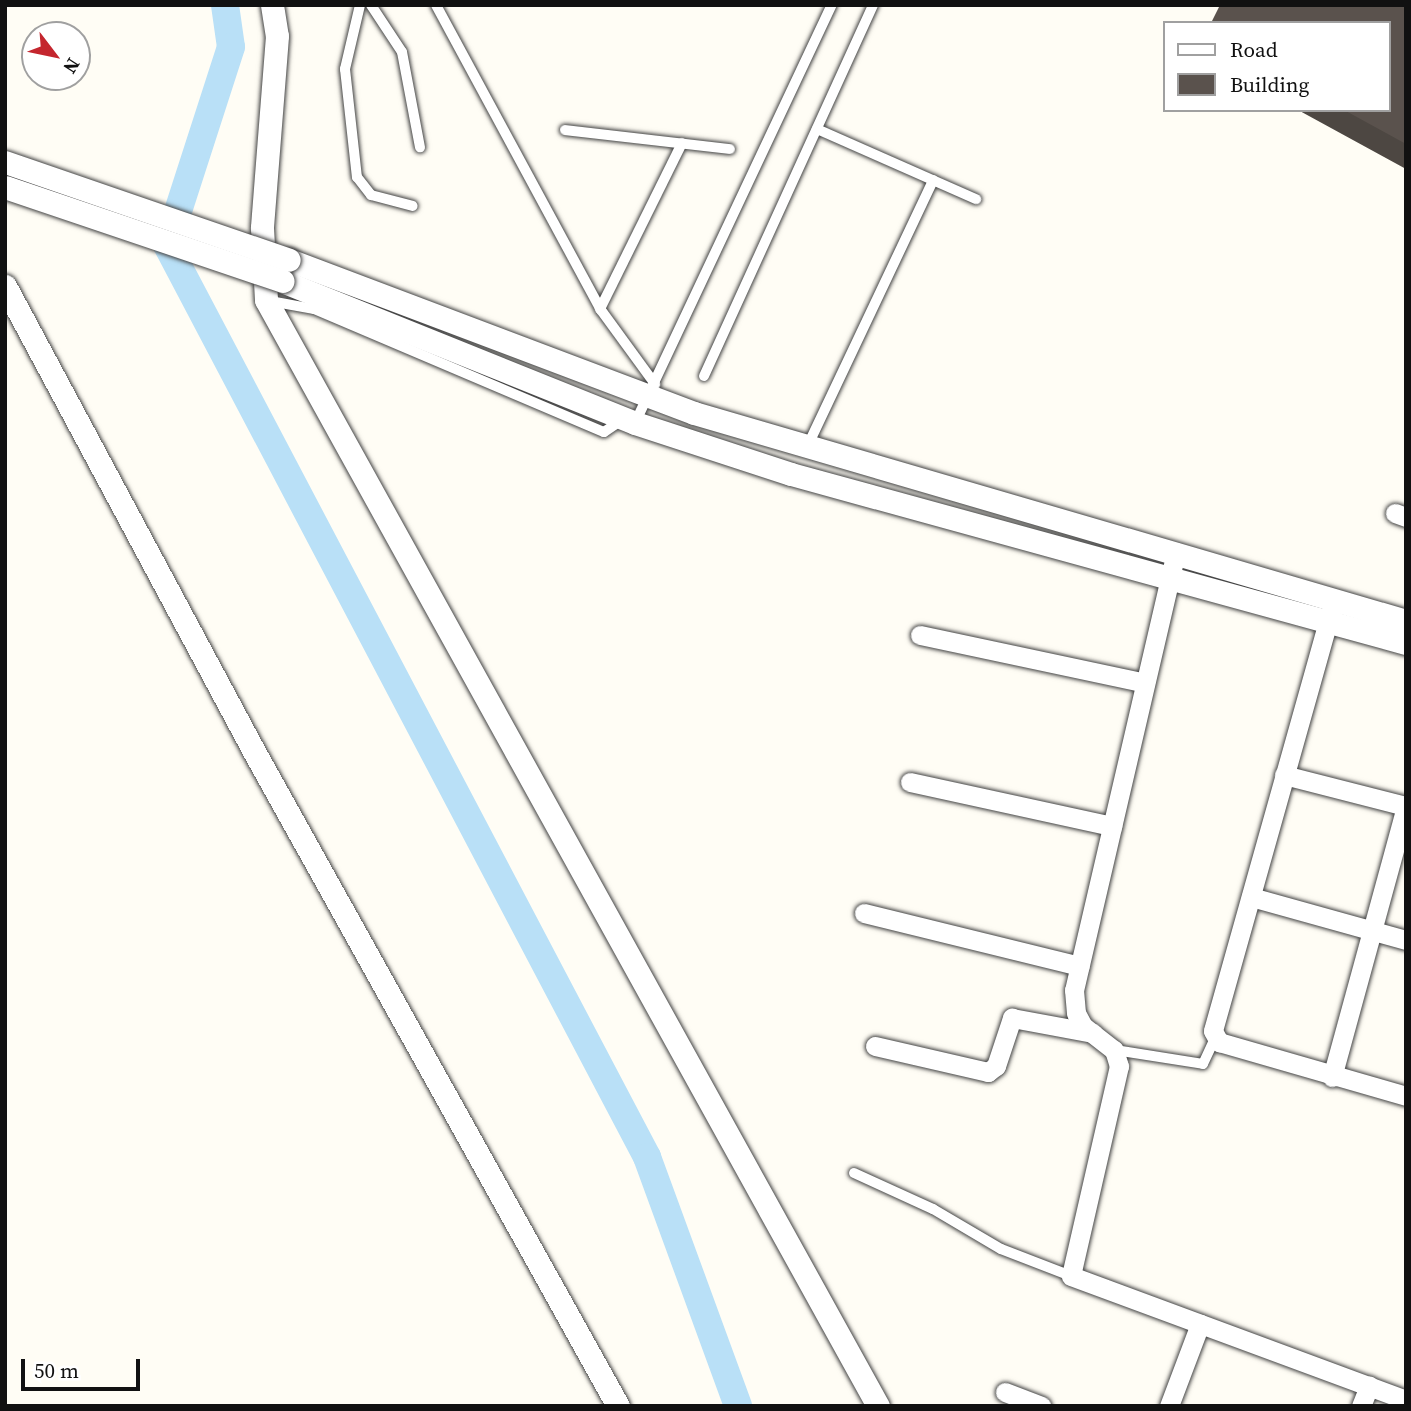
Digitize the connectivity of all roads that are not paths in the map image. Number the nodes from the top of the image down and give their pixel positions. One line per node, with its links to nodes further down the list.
1 (272, 5): 19 (street)
2 (360, 5): 16 (lane)
3 (371, 5): 10 (lane)
4 (436, 5): 20 (lane)
5 (832, 5): 22 (lane)
6 (873, 5): 7 (lane)
7 (817, 129): 13 (lane); 21 (lane)
8 (565, 130): 9 (lane)
9 (682, 143): 11 (lane); 20 (lane)
10 (419, 147)
11 (730, 149)
12 (5, 162): 17 (street, bridge)
13 (933, 180): 15 (lane); 24 (lane)
14 (5, 187): 17 (street, bridge)
15 (976, 199)
16 (413, 206)
17 (286, 270): 22 (street); 23 (street)
18 (5, 286): 53 (street)
19 (266, 300): 23 (lane); 54 (street)
20 (600, 309): 22 (lane)
21 (704, 376)
22 (652, 390): 23 (lane); 24 (street)
23 (629, 421): 26 (street)
24 (808, 445): 25 (street)
25 (1176, 552): 26 (street); 27 (street)
26 (1169, 575): 27 (street); 31 (street)
27 (1331, 610): 28 (street); 30 (street); 32 (street)
28 (1406, 621)
29 (920, 635): 31 (street)
30 (1406, 643)
31 (1144, 683): 35 (street)
32 (1284, 775): 34 (street); 36 (street)
33 (910, 782): 35 (street)
34 (1406, 806): 38 (street)
35 (1112, 826): 40 (street)
36 (1251, 897): 38 (street); 42 (street)
37 (864, 913): 40 (street)
38 (1371, 930): 39 (street); 45 (street)
39 (1406, 940)
40 (1080, 966): 41 (street)
41 (1094, 1033): 43 (street); 44 (street)
42 (1215, 1038): 44 (lane); 45 (street)
43 (875, 1046)
44 (1114, 1050): 48 (street)
45 (1332, 1077): 46 (street)
46 (1406, 1097)
47 (854, 1173): 48 (lane)
48 (1071, 1276): 49 (street)
49 (1200, 1324): 50 (street); 56 (street)
50 (1369, 1386): 52 (street); 57 (street)
51 (1005, 1392): 55 (street)
52 (1406, 1399)
53 (618, 1406)
54 (878, 1406)
55 (1041, 1406)
56 (1169, 1406)
57 (1361, 1406)

